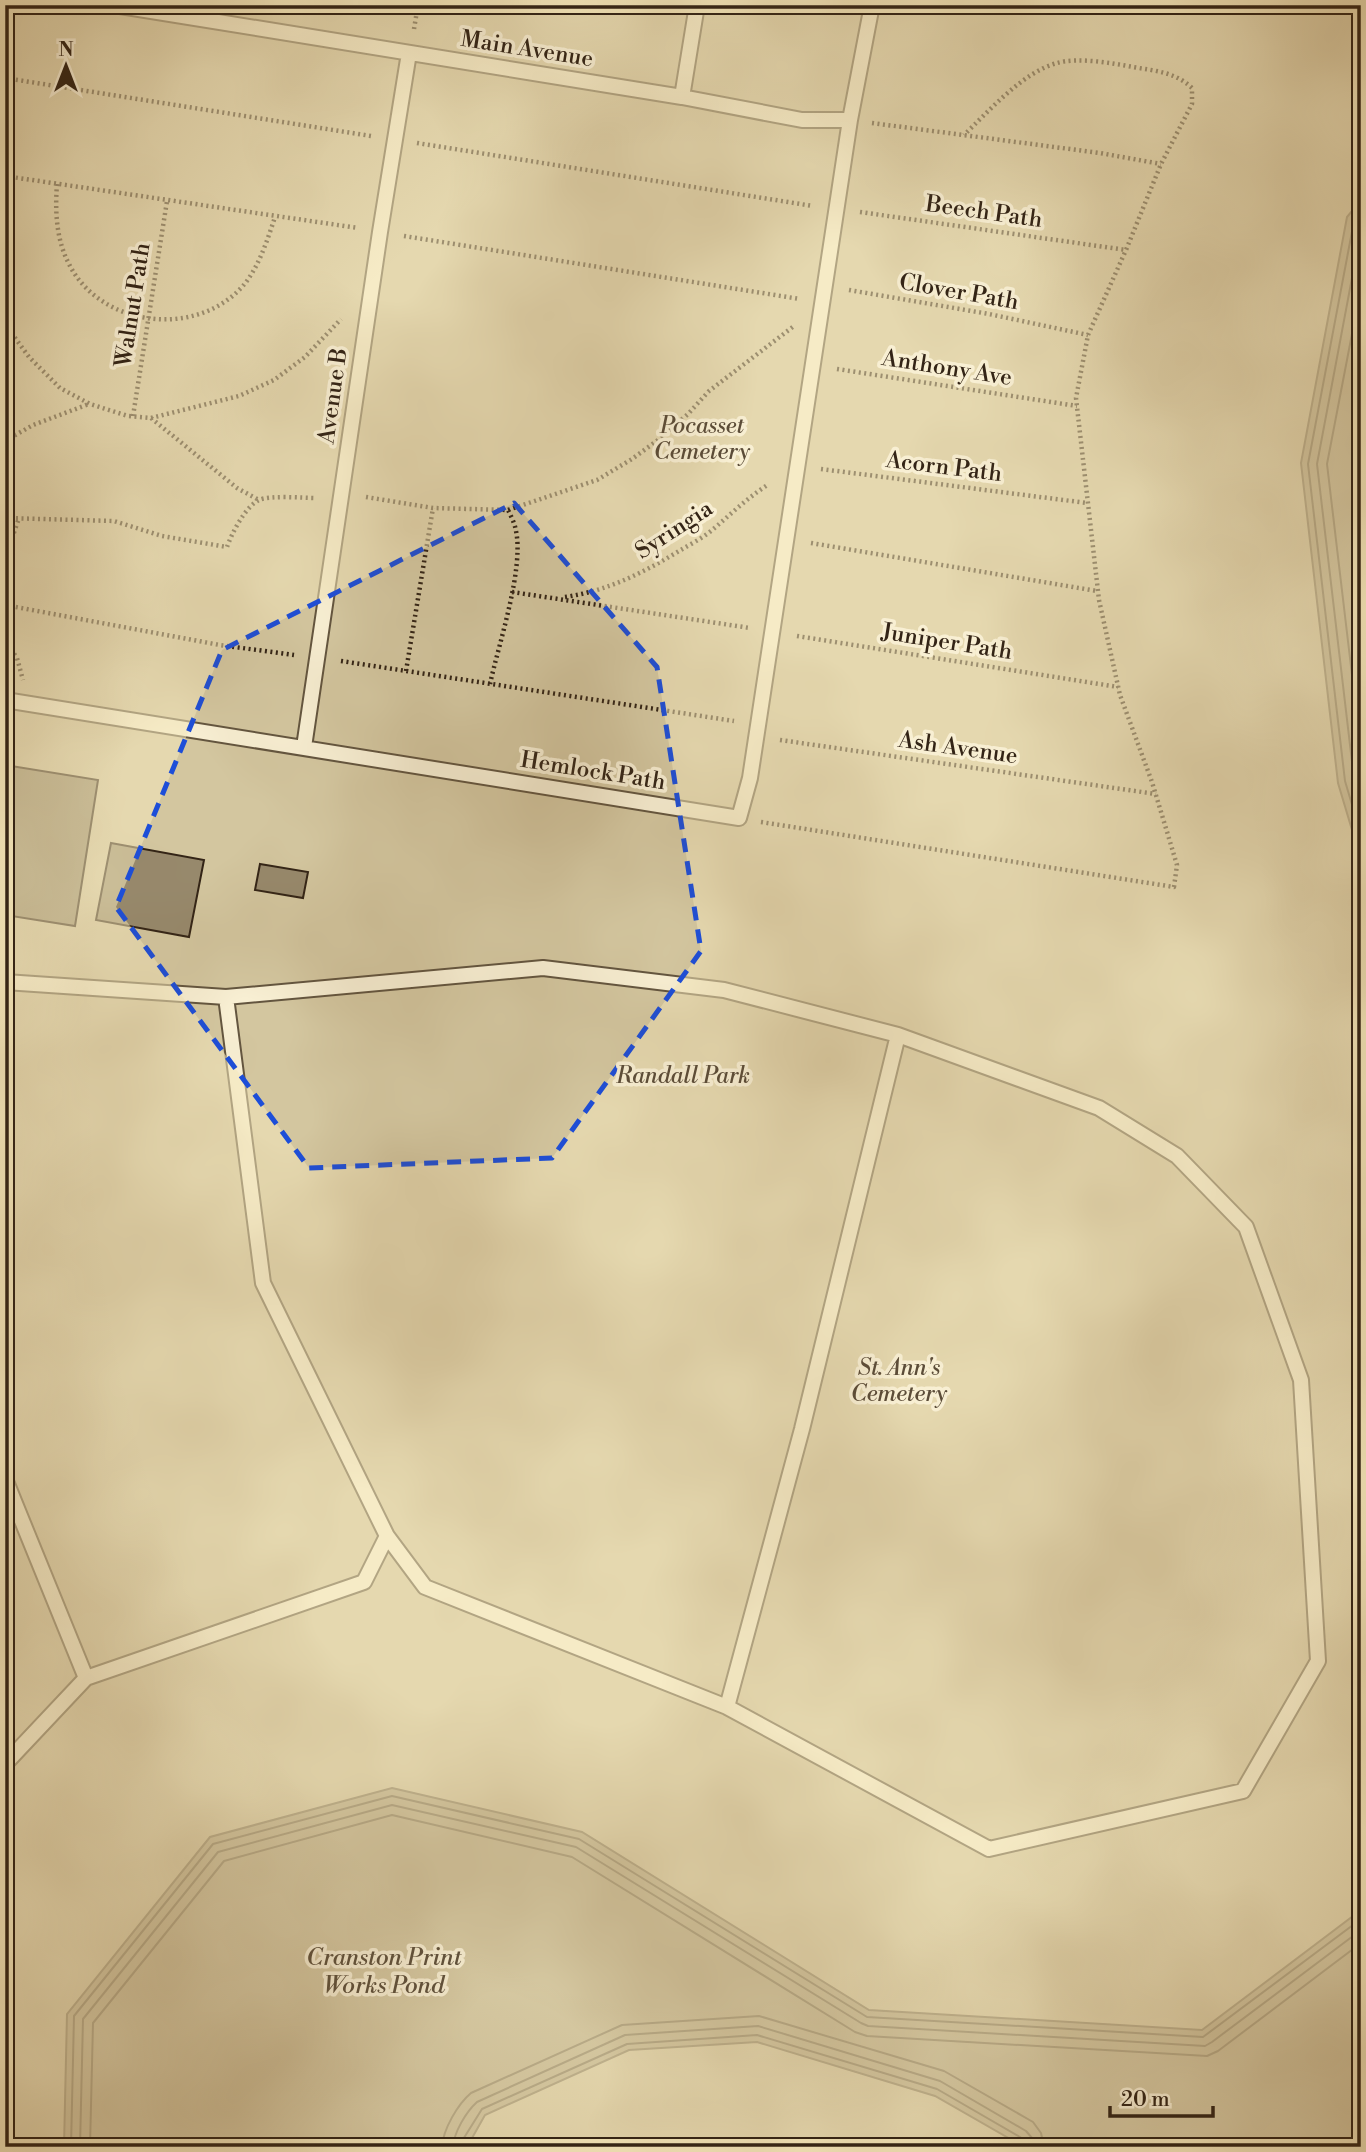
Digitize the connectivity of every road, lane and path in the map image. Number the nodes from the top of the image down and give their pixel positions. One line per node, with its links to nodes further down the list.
1 (114, 5): 4 (lane, Main Avenue)
2 (697, 5): 5 (lane)
3 (872, 5): 6 (lane)
4 (410, 53): 5 (lane, Main Avenue); 14 (lane, Avenue B)
5 (682, 97): 6 (lane, Main Avenue)
6 (850, 120): 7 (path); 12 (lane)
7 (964, 135): 8 (path); 8 (path)
8 (1161, 164): 15 (path)
9 (5, 176): 10 (path)
10 (57, 184): 11 (path); 19 (path)
11 (167, 201): 13 (path); 19 (path, Walnut Path)
12 (836, 209): 15 (path, Beech Path); 16 (lane)
13 (275, 217): 14 (path); 19 (path)
14 (380, 232): 17 (path); 29 (lane, Avenue B)
15 (1126, 250): 21 (path)
16 (824, 285): 17 (lane); 21 (path, Clover Path)
17 (822, 303): 22 (lane); 33 (path)
18 (344, 317): 26 (path)
19 (147, 320): 25 (path, Walnut Path)
20 (5, 324): 23 (path)
21 (1088, 335): 24 (path)
22 (812, 365): 24 (path, Anthony Ave); 28 (lane)
23 (90, 404): 25 (path); 27 (path)
24 (1077, 406): 31 (path)
25 (133, 416): 26 (path)
26 (151, 418): 30 (path)
27 (5, 441)
28 (797, 466): 31 (path, Acorn Path); 36 (lane); 40 (path, Syringia)
29 (342, 494): 30 (path); 32 (path); 44 (lane, Avenue B)
30 (259, 500): 35 (path)
31 (1087, 503): 38 (path)
32 (433, 509): 33 (path); 45 (path)
33 (508, 510): 39 (path)
34 (5, 518): 35 (path)
35 (19, 518): 37 (path)
36 (786, 538): 38 (path); 42 (lane)
37 (5, 559)
38 (1097, 591): 47 (path)
39 (512, 592): 40 (path, Juniper Path); 46 (path)
40 (557, 598): 42 (path, Juniper Path)
41 (5, 606): 44 (path, Ash Avenue)
42 (771, 632): 47 (path, Juniper Path); 49 (lane)
43 (5, 640): 48 (path)
44 (317, 657): 45 (path, Ash Avenue); 50 (lane, Avenue B)
45 (406, 671): 46 (path, Ash Avenue)
46 (490, 684): 49 (path, Ash Avenue)
47 (1118, 687): 51 (path)
48 (12, 702): 50 (lane, Hemlock Path)
49 (756, 730): 51 (path, Ash Avenue); 52 (lane)
50 (304, 747): 52 (lane, Hemlock Path)
51 (1156, 794): 52 (path)
52 (739, 818)
53 (5, 982): 54 (lane)
54 (226, 997): 55 (lane); 57 (lane)
55 (898, 1035): 59 (lane); 59 (lane)
56 (5, 1479): 58 (lane)
57 (387, 1536): 58 (lane); 59 (lane)
58 (86, 1678): 60 (lane)
59 (727, 1707)
60 (5, 1763)

